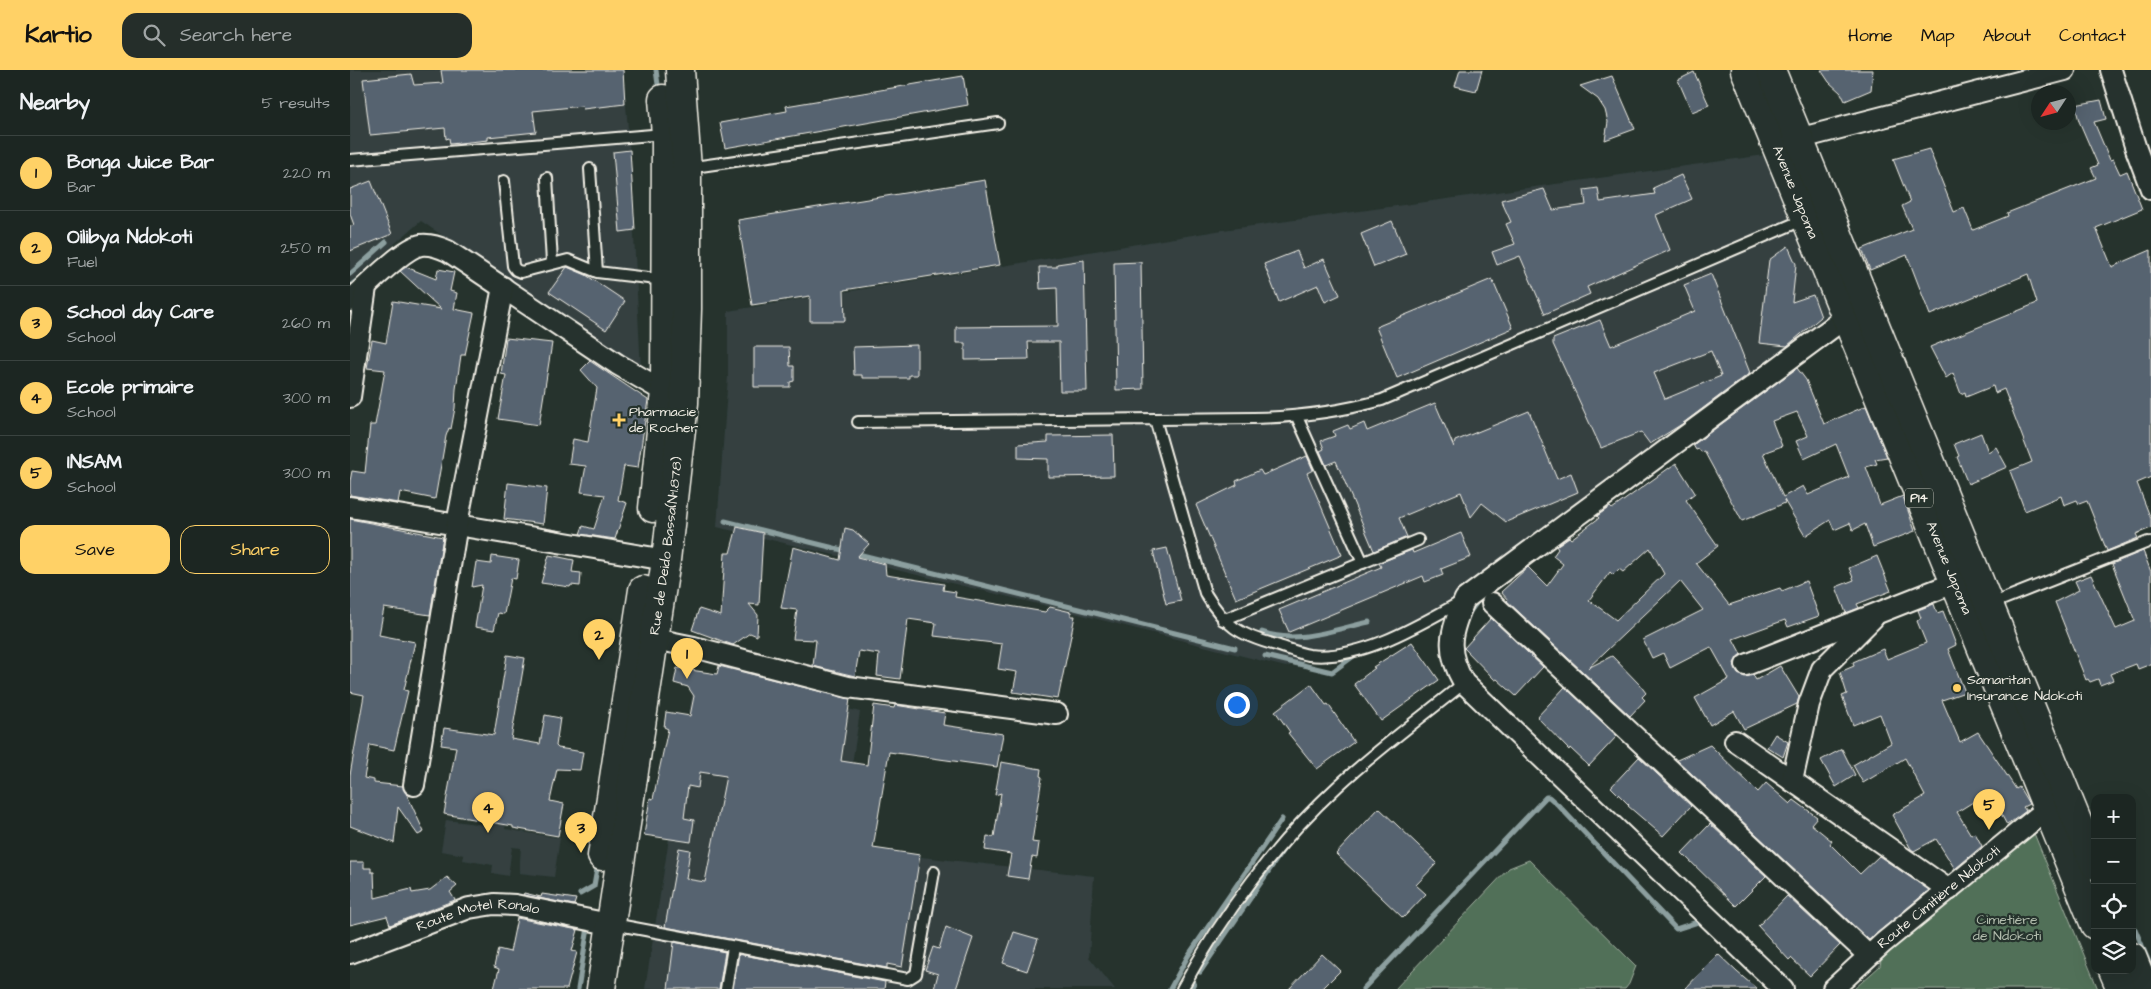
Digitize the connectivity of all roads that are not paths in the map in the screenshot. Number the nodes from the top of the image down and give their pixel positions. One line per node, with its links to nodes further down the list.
1 (661, 70): 8 (main road)
2 (680, 70): 8 (main road, Rue de Deido Bassa(N°1.878))
3 (1745, 70): 9 (main road, Avenue Japoma / P14)
4 (1771, 70): 9 (main road, Avenue Japoma / P14)
5 (2065, 70): 9 (street)
6 (2111, 70): 15 (street)
7 (998, 123): 11 (lane)
8 (676, 133): 10 (lane); 11 (main road, Rue de Deido Bassa(N°1.878)); 19 (main road)
9 (1788, 141): 16 (main road, Avenue Japoma / P14)
10 (350, 160)
11 (687, 168): 33 (main road, Rue de Deido Bassa(N°1.878))
12 (590, 170): 18 (lane)
13 (547, 178): 17 (lane)
14 (504, 181): 17 (lane)
15 (2151, 189)
16 (1817, 214): 23 (main road, Avenue Japoma / P14); 26 (lane)
17 (552, 262): 18 (lane)
18 (597, 272): 19 (lane)
19 (666, 280): 24 (main road)
20 (366, 287): 21 (street); 22 (street); 25 (street)
21 (503, 287): 24 (street); 30 (street)
22 (350, 300)
23 (1857, 313): 35 (main road, Avenue Japoma / P14); 36 (street); 38 (main road, Avenue Japoma / P14)
24 (665, 392): 33 (main road)
25 (350, 397)
26 (1297, 417): 27 (lane); 34 (lane)
27 (1155, 419): 28 (lane); 40 (lane)
28 (858, 422)
29 (350, 507): 30 (street)
30 (457, 524): 33 (street); 47 (street)
31 (1418, 540): 34 (lane)
32 (2148, 542): 38 (lane)
33 (657, 559): 41 (main road, Rue de Deido Bassa(N°1.878)); 53 (main road)
34 (1363, 563): 40 (lane)
35 (1954, 583): 39 (street); 48 (main road, Avenue Japoma / P14)
36 (1465, 599): 40 (lane); 43 (street)
37 (1492, 603): 55 (street)
38 (1989, 604): 49 (main road, Avenue Japoma / P14)
39 (1879, 613): 42 (street); 46 (street)
40 (1223, 620)
41 (654, 639): 44 (street); 53 (main road, Rue de Deido Bassa(N°1.878))
42 (1746, 664)
43 (1464, 683): 63 (lane); 64 (street)
44 (1057, 714)
45 (1735, 741): 46 (street)
46 (1792, 781): 51 (street)
47 (414, 785)
48 (2047, 809): 51 (street, Route Cimitière Ndokoti); 52 (main road, Avenue Japoma / P14)
49 (2091, 855)
50 (934, 872): 58 (lane)
51 (1948, 890): 55 (street, Route Cimitière Ndokoti)
52 (2091, 915)
53 (600, 922): 54 (lane); 56 (street, Route Motel Ronalo); 59 (main road); 60 (main road, Rue de Deido Bassa(N°1.878))
54 (733, 947): 58 (lane); 61 (lane)
55 (1876, 949): 65 (street, Route Cimitière Ndokoti); 66 (street)
56 (350, 953)
57 (2131, 974): 67 (main road)
58 (895, 978): 62 (lane)
59 (582, 989)
60 (601, 989)
61 (726, 989)
62 (894, 989)
63 (1182, 989)
64 (1783, 989)
65 (1833, 989)
66 (1852, 989)
67 (2121, 989)

